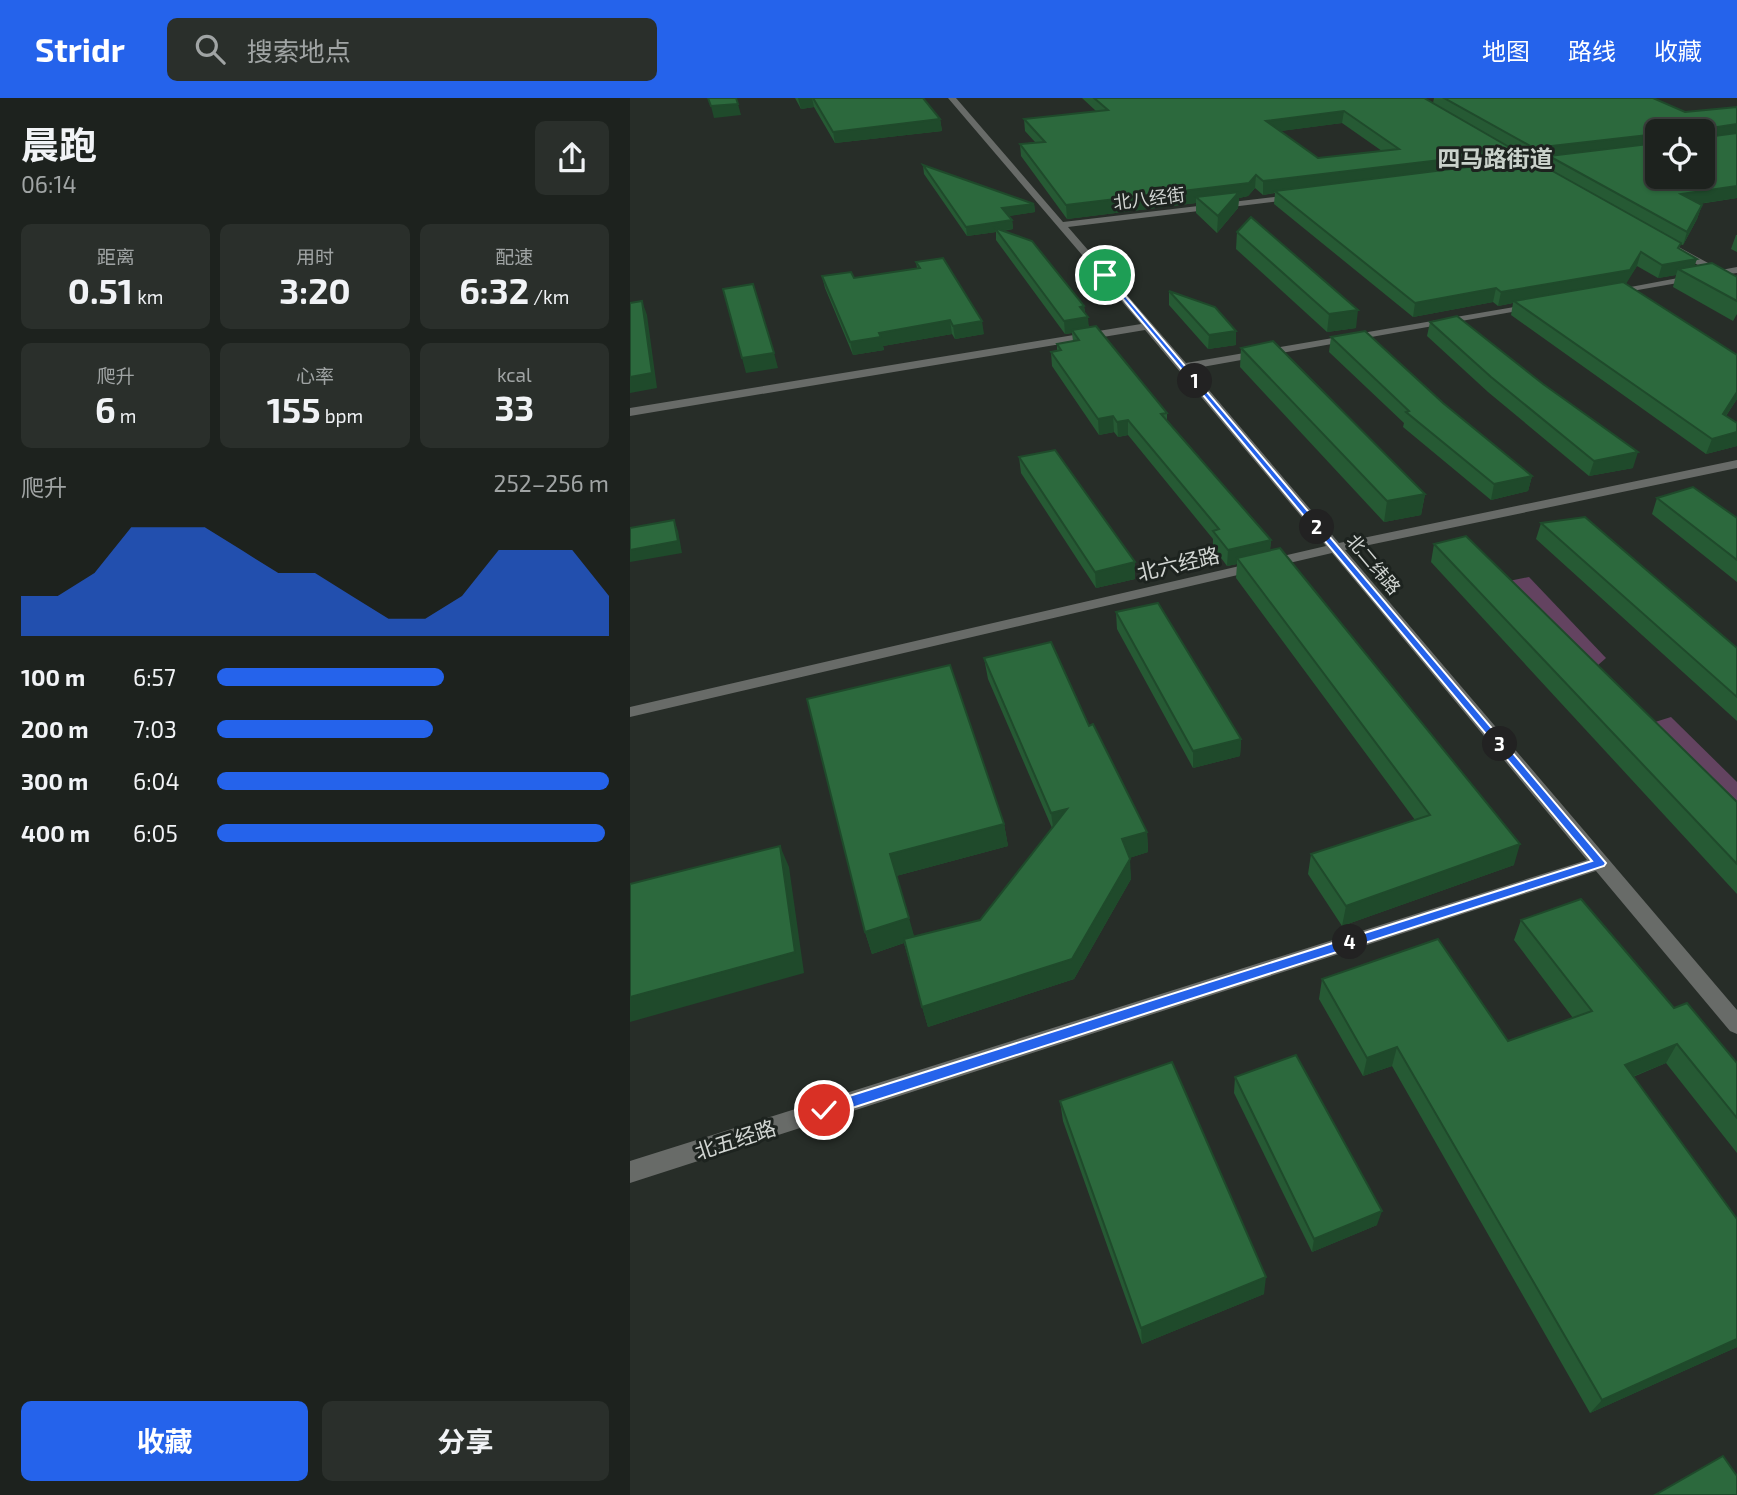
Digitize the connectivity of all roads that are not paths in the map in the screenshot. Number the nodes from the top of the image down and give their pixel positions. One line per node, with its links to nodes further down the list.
1 (952, 98): 3 (street, 北二纬路)
2 (1309, 194): 3 (street, 北八经街)
3 (1061, 225): 10 (street, 北二纬路)
4 (1660, 240): 6 (street)
5 (1737, 270): 6 (street)
6 (1719, 273): 7 (street); 8 (street)
7 (1737, 283)
8 (1595, 295)
9 (1541, 304): 11 (street)
10 (1148, 326): 11 (street, 北二纬路); 12 (street)
11 (1183, 367): 14 (street, 北二纬路)
12 (630, 412)
13 (1737, 464): 14 (street, 北六经路)
14 (1335, 548): 15 (street, 北六经路); 16 (street, 北二纬路)
15 (630, 712)
16 (1600, 863): 17 (street, 北二纬路); 18 (street, 北五经路)
17 (1737, 1025)
18 (630, 1172)

